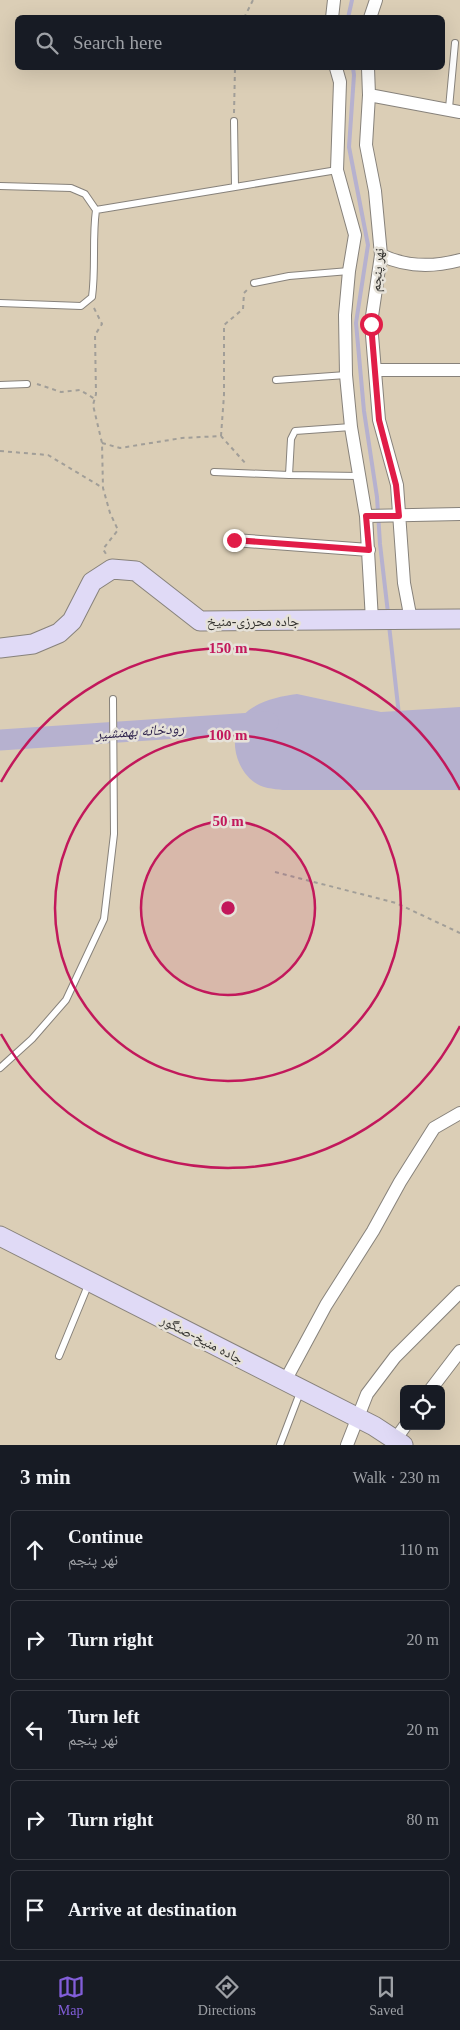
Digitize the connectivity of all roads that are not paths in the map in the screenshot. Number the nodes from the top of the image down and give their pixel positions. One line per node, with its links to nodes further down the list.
1 (334, 0): 3 (street)
2 (376, 0): 4 (street)
3 (332, 15)
4 (371, 15)
5 (455, 43): 9 (lane)
6 (337, 70): 11 (street, نهر پنجم)
7 (368, 70): 8 (street, نهر پنجم)
8 (369, 95): 9 (street); 15 (street, نهر پنجم)
9 (455, 110)
10 (234, 121): 13 (lane)
11 (337, 170): 13 (lane); 17 (street, نهر پنجم)
12 (0, 186): 14 (lane)
13 (235, 187): 14 (lane)
14 (96, 210): 19 (lane)
15 (381, 255): 16 (street); 20 (street, نهر پنجم)
16 (460, 260)
17 (349, 271): 18 (lane); 22 (street, نهر پنجم)
18 (254, 283)
19 (0, 302)
20 (375, 370): 21 (street); 32 (street, نهر پنجم)
21 (460, 370)
22 (346, 375): 23 (lane); 26 (street, نهر پنجم)
23 (276, 380)
24 (27, 384): 25 (lane)
25 (0, 385)
26 (351, 427): 28 (lane); 29 (street, نهر پنجم)
27 (214, 472): 28 (lane)
28 (289, 475): 29 (lane)
29 (359, 476): 31 (street, نهر پنجم)
30 (460, 514): 32 (street)
31 (369, 516): 32 (street); 34 (street, نهر پنجم)
32 (399, 516): 36 (street, نهر پنجم)
33 (234, 540): 34 (street)
34 (369, 550): 36 (street, نهر پنجم)
35 (460, 619): 36 (main road, جاده محرزی-منیخ)
36 (390, 620): 37 (main road, جاده محرزی-منیخ)
37 (0, 648)
38 (113, 699): 39 (lane)
39 (0, 1068)
40 (460, 1112): 46 (street)
41 (0, 1236): 42 (main road, جاده منیخ-صنگور)
42 (89, 1282): 45 (lane); 46 (main road, جاده منیخ-صنگور)
43 (460, 1292): 48 (street)
44 (460, 1351): 47 (street)
45 (60, 1356)
46 (293, 1385): 48 (main road, جاده منیخ-صنگور); 50 (lane)
47 (434, 1385)
48 (359, 1418): 49 (main road, جاده منیخ-صنگور); 51 (street)
49 (401, 1437)
50 (280, 1445)
51 (347, 1445)

